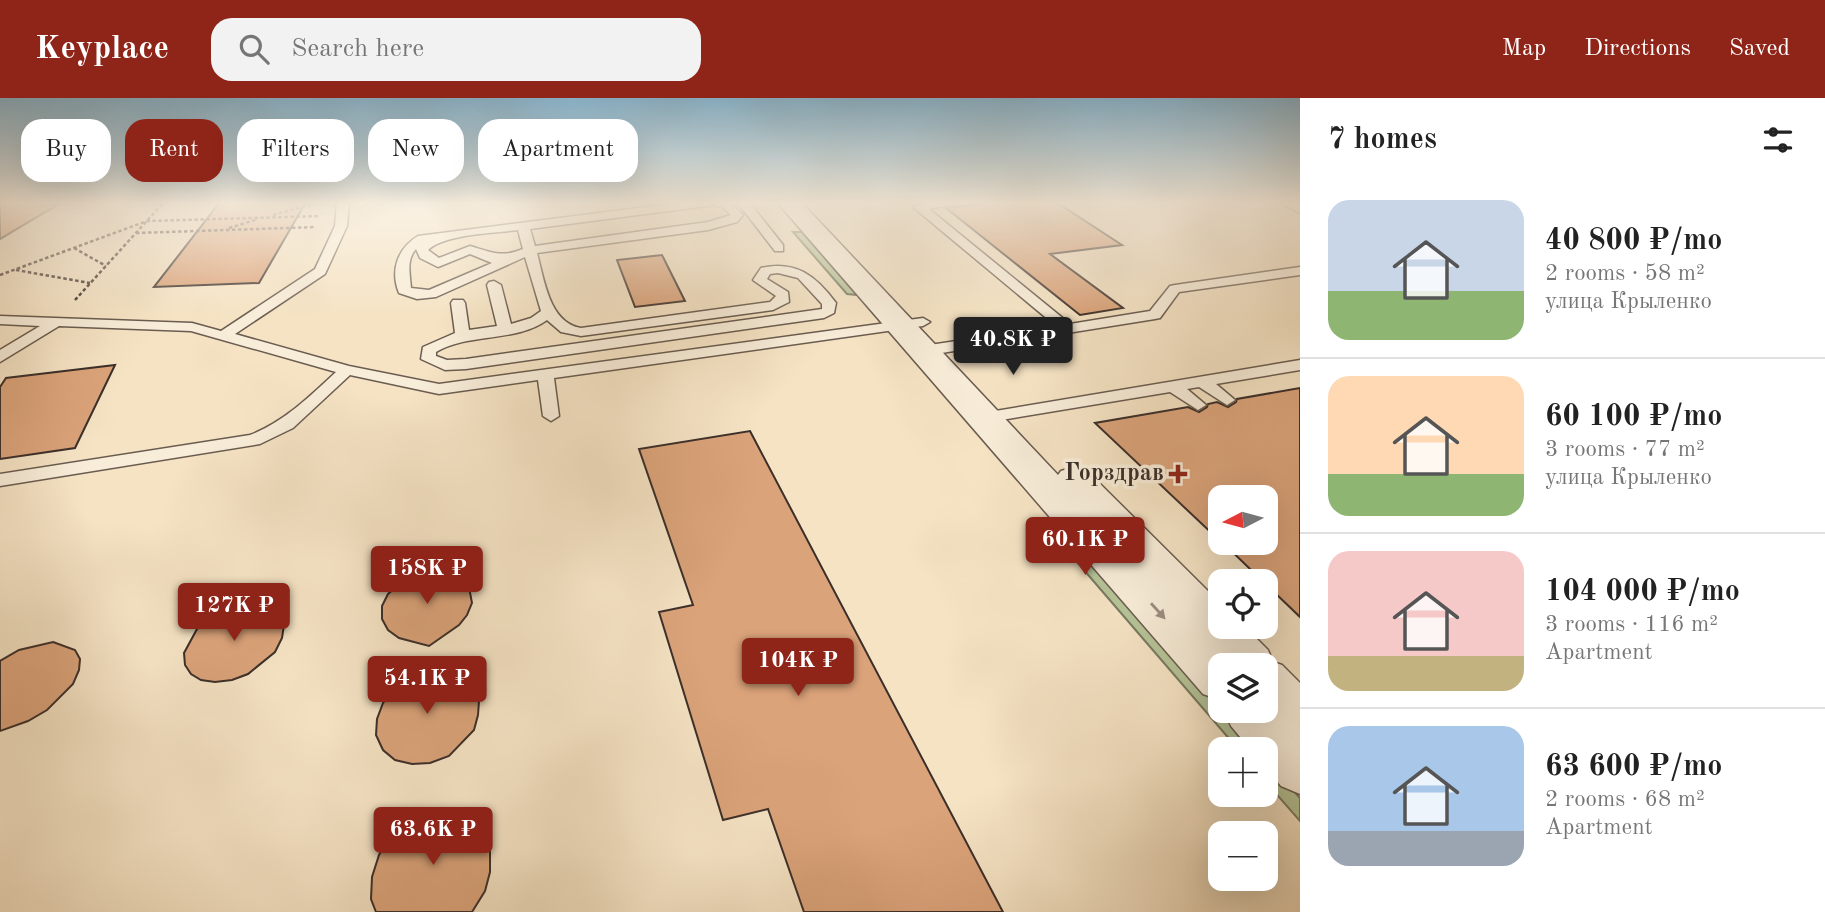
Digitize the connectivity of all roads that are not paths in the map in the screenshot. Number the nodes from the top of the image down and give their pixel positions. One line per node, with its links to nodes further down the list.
1 (332, 240): 22 (lane)
2 (420, 240): 12 (lane)
3 (437, 240): 12 (lane)
4 (528, 240): 11 (lane)
5 (605, 240): 11 (lane)
6 (773, 240): 10 (lane)
7 (826, 240): 23 (street)
8 (842, 240): 23 (street)
9 (960, 240): 19 (lane)
10 (779, 248)
11 (531, 250): 12 (lane); 16 (lane)
12 (509, 259)
13 (1300, 271): 19 (lane)
14 (494, 285): 20 (lane)
15 (458, 303): 21 (lane)
16 (548, 312): 20 (lane); 21 (lane)
17 (0, 320): 18 (lane)
18 (56, 322): 22 (lane); 24 (lane)
19 (1068, 328): 23 (lane)
20 (505, 329): 21 (lane)
21 (462, 333)
22 (223, 336): 26 (lane)
23 (923, 336): 27 (lane); 33 (street)
24 (0, 357)
25 (1298, 366): 28 (lane)
26 (347, 370): 27 (lane); 34 (lane)
27 (545, 374): 32 (lane)
28 (1202, 381): 29 (lane); 30 (lane)
29 (1173, 386): 31 (lane); 33 (lane)
30 (1227, 400)
31 (1198, 405)
32 (551, 415)
33 (997, 415): 35 (street); 36 (street, one-way to 36)
34 (0, 480)
35 (1239, 653)
36 (1208, 665)
37 (1278, 693): 38 (street)
38 (1300, 716)
39 (1260, 723): 40 (street)
40 (1300, 768)

